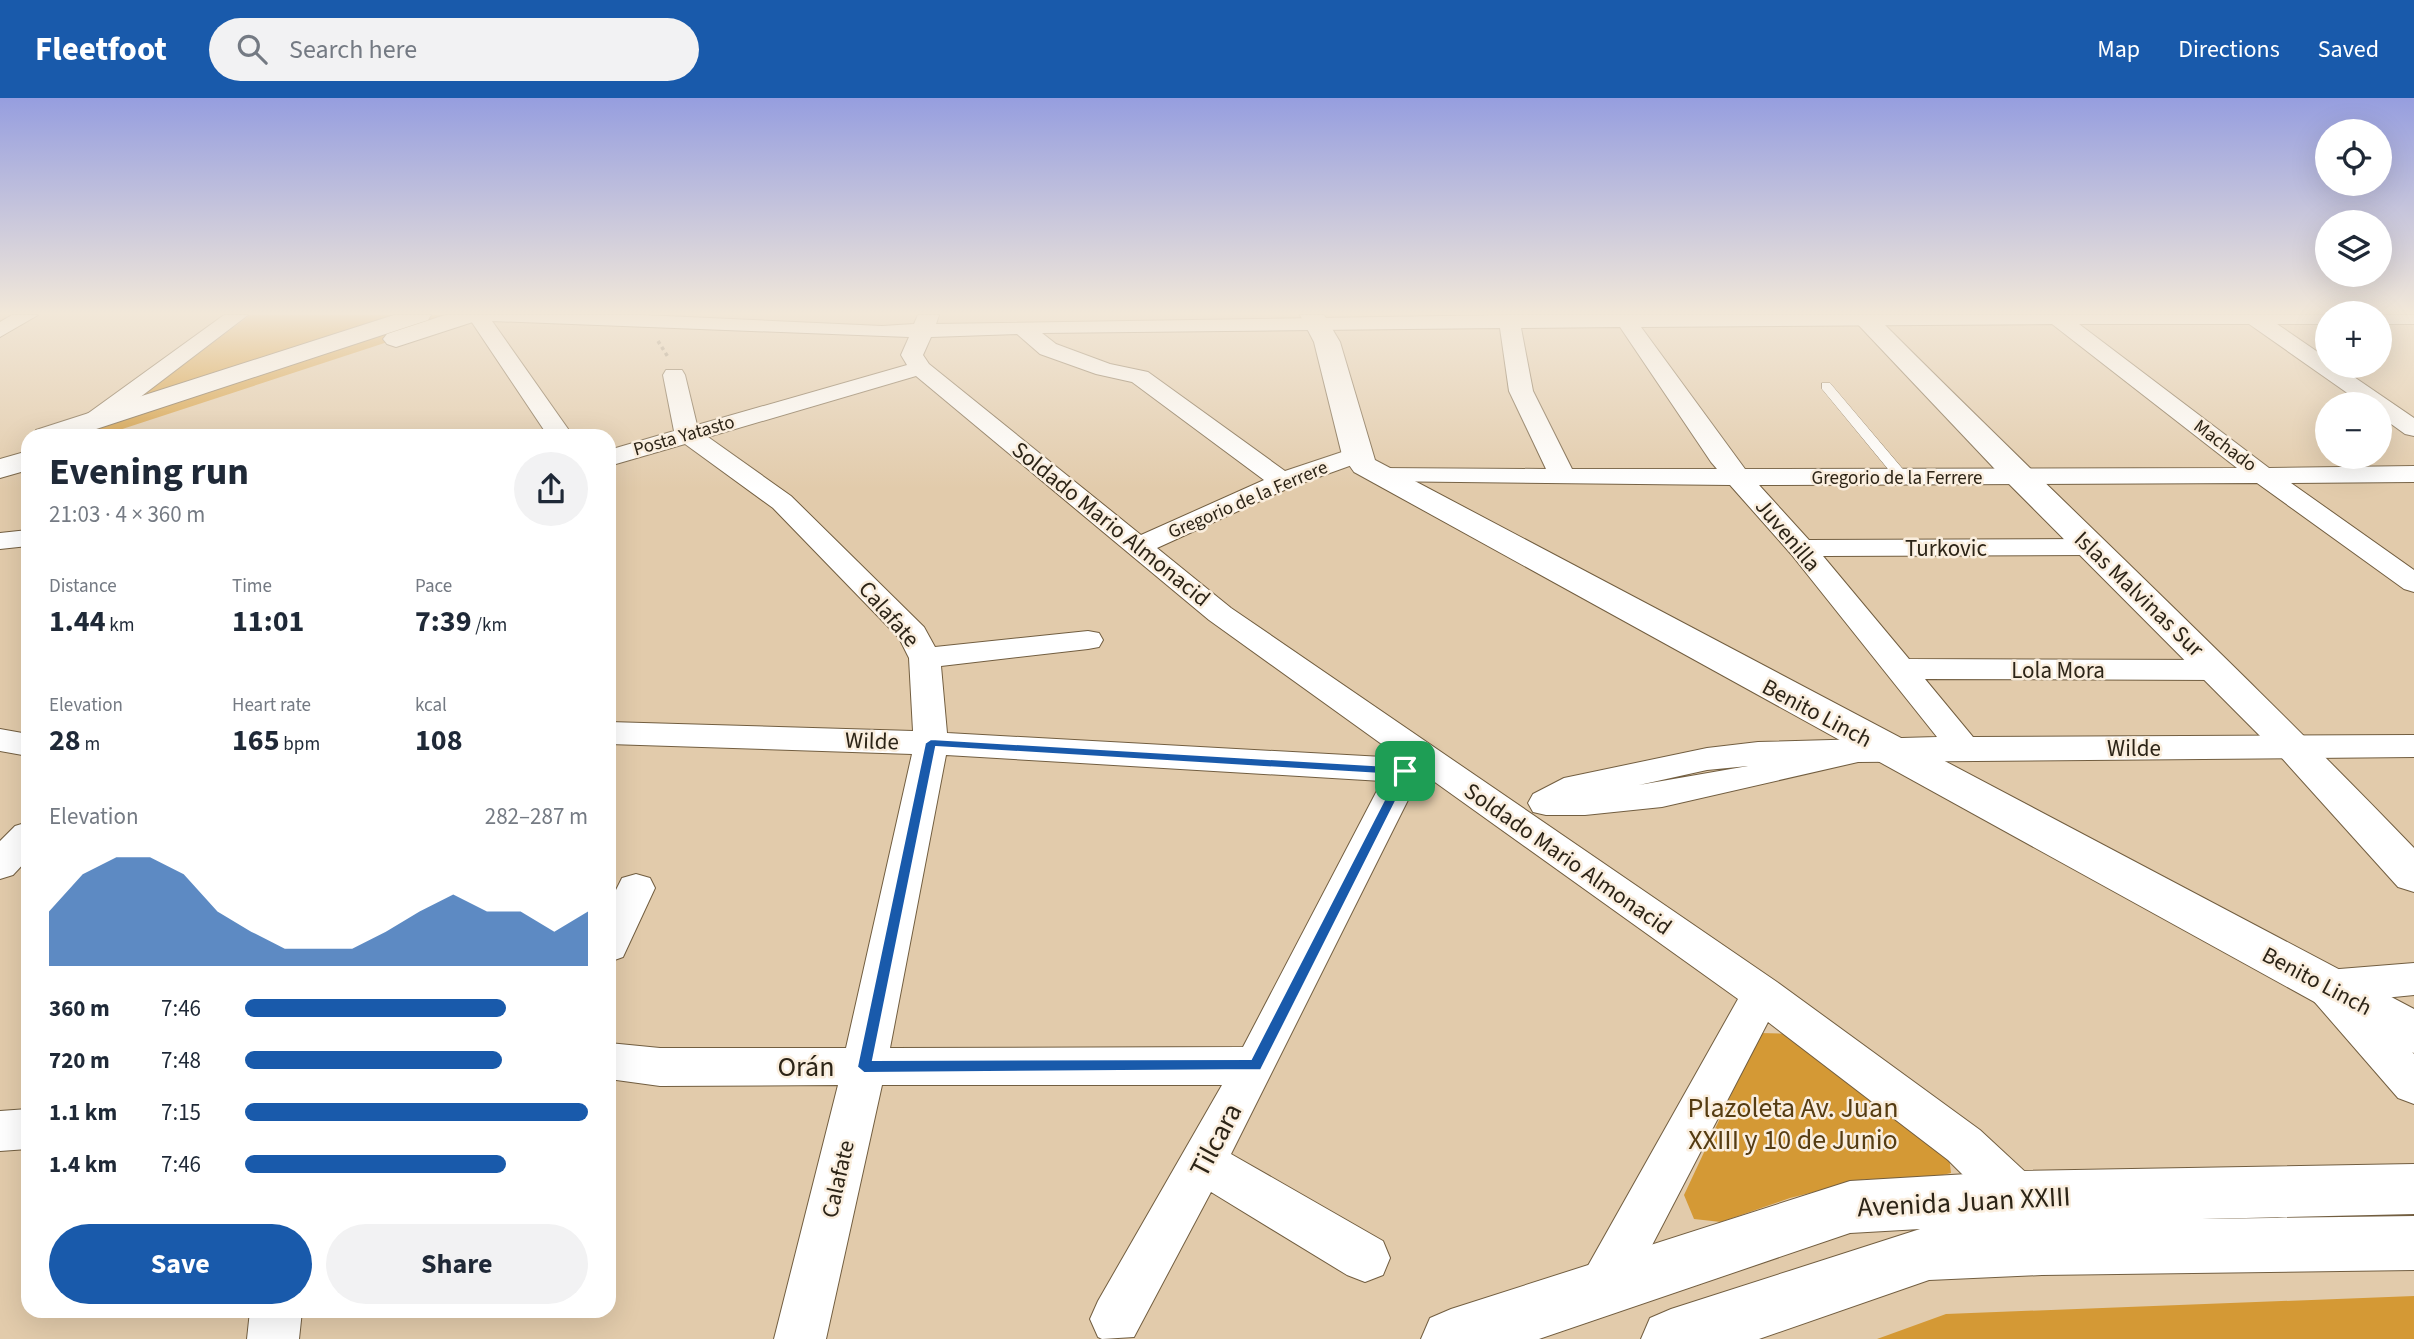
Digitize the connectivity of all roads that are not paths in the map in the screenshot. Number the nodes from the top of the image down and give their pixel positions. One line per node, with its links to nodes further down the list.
1 (166, 373): 18 (street)
2 (255, 373): 18 (street)
3 (281, 373): 18 (street)
4 (517, 373): 19 (street)
5 (903, 373): 21 (street, Posta Yatasto)
6 (926, 373): 38 (street, Soldado Mario Almonacid)
7 (1110, 373): 34 (street)
8 (1337, 373): 26 (street)
9 (1518, 373): 29 (street)
10 (1662, 373): 30 (street, Juvenilla)
11 (1918, 373): 33 (street, Islas Malvinas Sur)
12 (2138, 373): 32 (street, Machado)
13 (2333, 373): 16 (street)
14 (674, 375): 21 (street)
15 (1826, 386): 31 (lane)
16 (2360, 392)
17 (2392, 414): 20 (street)
18 (97, 429)
19 (556, 429)
20 (2414, 429)
21 (687, 434): 24 (street, Posta Yatasto); 44 (street, Calafate)
22 (21, 443): 23 (street)
23 (0, 450)
24 (616, 456)
25 (21, 462): 27 (street)
26 (1369, 466): 29 (street, Gregorio de la Ferrere); 34 (street, Gregorio de la Ferrere); 54 (street, Benito Linch)
27 (0, 469)
28 (2414, 474): 32 (street, Gregorio de la Ferrere)
29 (1563, 477): 30 (street, Gregorio de la Ferrere)
30 (1739, 477): 31 (street, Gregorio de la Ferrere); 40 (street, Juvenilla)
31 (1902, 477): 33 (street, Gregorio de la Ferrere)
32 (2265, 477): 33 (street, Gregorio de la Ferrere); 35 (street, Machado)
33 (2020, 478): 39 (street, Islas Malvinas Sur)
34 (1274, 485): 38 (street, Gregorio de la Ferrere)
35 (2293, 497): 41 (street, Machado); 42 (street, Machado)
36 (21, 539): 37 (street)
37 (0, 541)
38 (1139, 546): 55 (street, Soldado Mario Almonacid)
39 (2091, 547): 40 (street, Turkovic); 46 (street, Islas Malvinas Sur)
40 (1801, 548): 45 (street, Juvenilla)
41 (2414, 583)
42 (2414, 596)
43 (1087, 640): 44 (street)
44 (925, 658): 49 (street, Calafate)
45 (1899, 669): 46 (street, Lola Mora); 53 (street, Juvenilla)
46 (2218, 670): 52 (street, Islas Malvinas Sur)
47 (616, 733): 49 (street, Wilde)
48 (0, 740): 50 (street)
49 (931, 743): 55 (street, Wilde); 68 (street, Calafate)
50 (21, 744)
51 (2414, 746): 52 (street, Wilde)
52 (2294, 747): 53 (street, Wilde); 59 (street, Islas Malvinas Sur)
53 (1964, 748): 54 (street, Wilde)
54 (1870, 752): 56 (street, Wilde); 63 (street, Benito Linch)
55 (1415, 765): 56 (street, Soldado Mario Almonacid); 67 (street, Tilcara)
56 (1501, 813): 64 (street, Soldado Mario Almonacid)
57 (21, 842): 58 (street)
58 (0, 865)
59 (2414, 876)
60 (636, 888): 61 (street)
61 (616, 931)
62 (2414, 979): 63 (street)
63 (2327, 987): 65 (street, Benito Linch); 69 (street)
64 (1762, 994): 74 (street, Soldado Mario Almonacid); 78 (street)
65 (2414, 1033)
66 (616, 1062): 68 (street, Orán)
67 (1256, 1066): 68 (street, Orán); 72 (street, Tilcara)
68 (864, 1067): 82 (street, Calafate)
69 (2414, 1085)
70 (21, 1130): 71 (street)
71 (0, 1132)
72 (1204, 1163): 77 (street); 80 (street, Tilcara)
73 (2414, 1189): 74 (street, Avenida Juan XXIII)
74 (2018, 1197): 76 (street, Soldado Mario Almonacid); 78 (street, Avenida Juan XXIII)
75 (2414, 1243): 76 (street, Avenida Juan XXIII)
76 (2042, 1248): 84 (street, Avenida Juan XXIII)
77 (1365, 1258)
78 (1603, 1288): 83 (street, Avenida Juan XXIII)
79 (275, 1318): 81 (street)
80 (1116, 1319)
81 (273, 1339)
82 (800, 1339)
83 (1451, 1339)
84 (1671, 1339)

